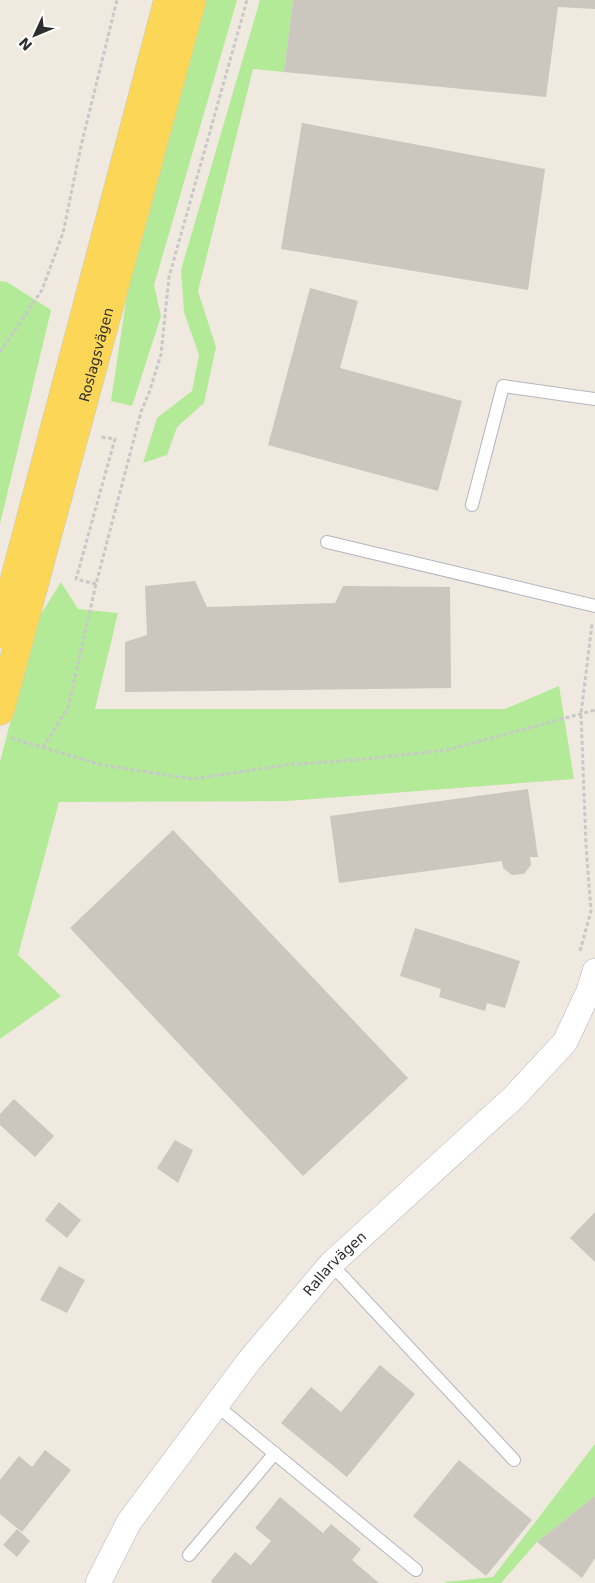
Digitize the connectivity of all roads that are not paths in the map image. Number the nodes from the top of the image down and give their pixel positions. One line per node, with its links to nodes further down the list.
1 (168, 0): 7 (main road, Roslagsvägen)
2 (192, 0): 8 (main road, Roslagsvägen)
3 (595, 399): 4 (lane)
4 (472, 505)
5 (327, 542): 6 (lane)
6 (595, 606)
7 (0, 634)
8 (0, 711)
9 (587, 962): 10 (street, Rallarvägen)
10 (331, 1264): 11 (street, Rallarvägen); 13 (lane)
11 (216, 1405): 12 (lane); 16 (street, Rallarvägen)
12 (274, 1453): 14 (lane); 15 (lane)
13 (514, 1460)
14 (189, 1555)
15 (416, 1570)
16 (98, 1583)

